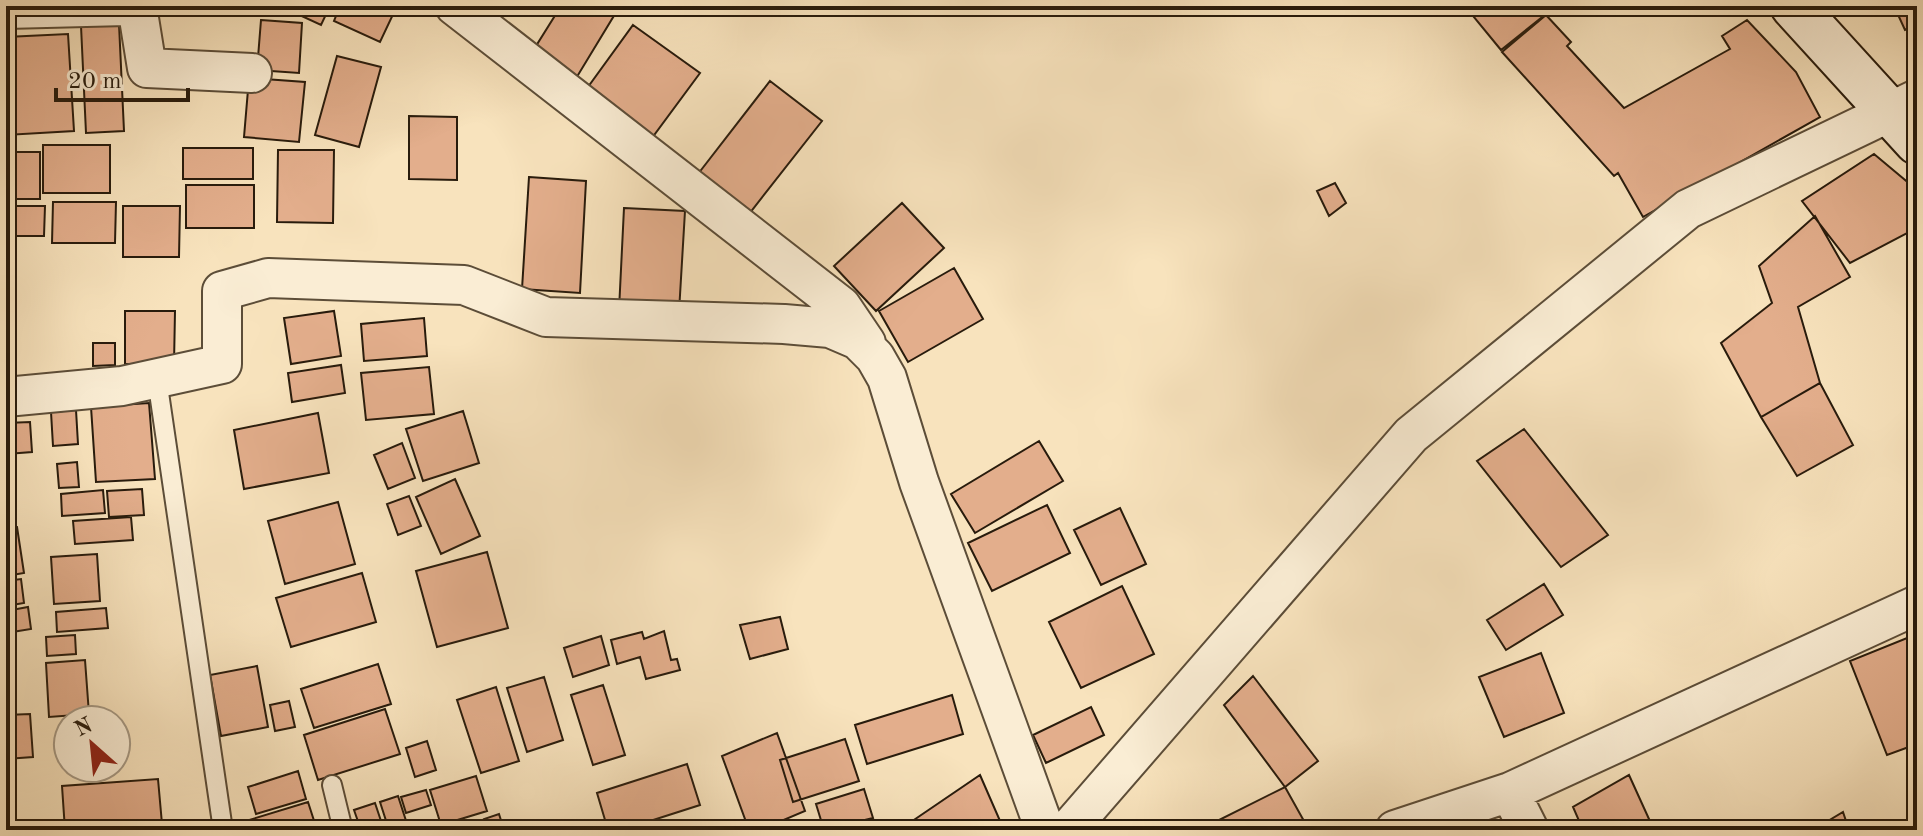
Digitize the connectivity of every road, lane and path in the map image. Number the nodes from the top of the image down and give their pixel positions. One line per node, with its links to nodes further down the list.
1 (125, 6): 5 (street)
2 (137, 6): 6 (street)
3 (455, 6): 8 (street)
4 (1793, 6): 7 (main road)
5 (6, 9)
6 (252, 73)
7 (1908, 118): 17 (street)
8 (875, 357): 9 (street); 16 (street)
9 (157, 379): 10 (street); 14 (lane)
10 (6, 397)
11 (1917, 605): 13 (street)
12 (332, 785): 15 (lane)
13 (1510, 792): 18 (street); 19 (street)
14 (223, 830)
15 (343, 830)
16 (1045, 830)
17 (1068, 830)
18 (1395, 830)
19 (1529, 830)

